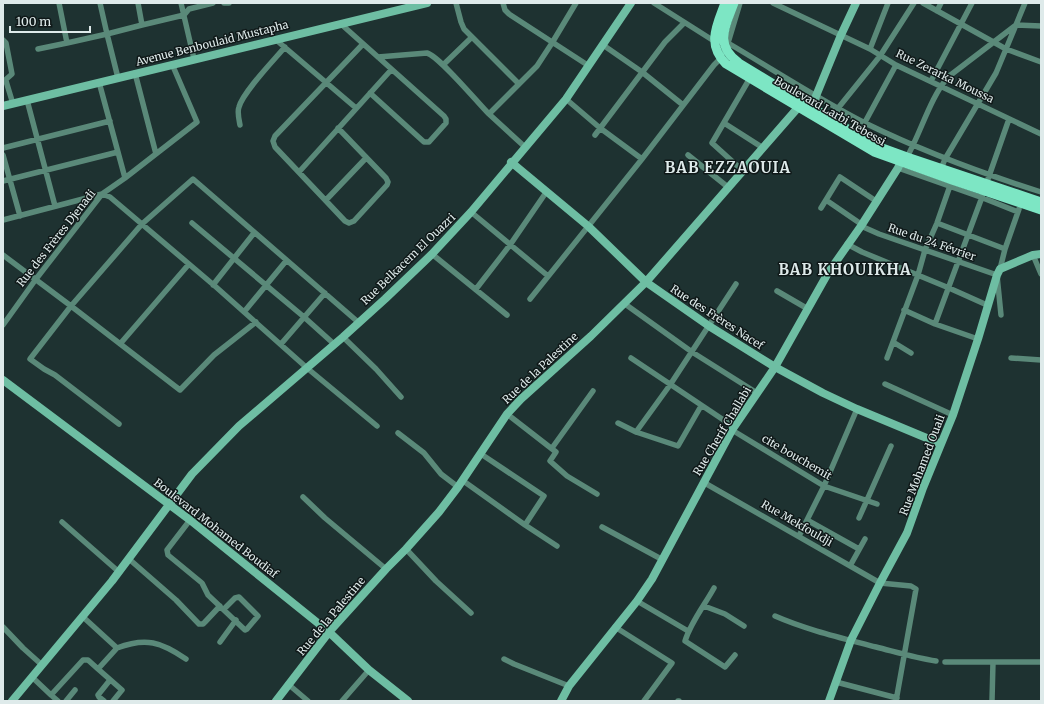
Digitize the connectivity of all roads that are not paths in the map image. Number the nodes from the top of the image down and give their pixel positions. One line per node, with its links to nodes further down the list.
1 (59, 3): 39 (street)
2 (100, 3): 33 (street)
3 (138, 3): 29 (street)
4 (181, 3): 26 (street)
5 (213, 3): 26 (street)
6 (224, 3): 7 (street)
7 (229, 3)
8 (427, 3): 28 (street, Avenue Benboulaid Mustapha)
9 (456, 3): 35 (street)
10 (503, 3): 40 (street)
11 (576, 3): 40 (street)
12 (631, 3): 43 (street, Rue Belkacem El Ouazri)
13 (654, 3): 27 (street)
14 (725, 3): 38 (main road)
15 (734, 3): 46 (main road)
16 (740, 3): 46 (street)
17 (773, 3): 34 (street, Rue Zerarka Moussa)
18 (856, 3): 34 (street)
19 (888, 3): 47 (street)
20 (914, 3): 49 (street)
21 (923, 3): 25 (street)
22 (941, 3): 25 (street)
23 (972, 3): 30 (street)
24 (1025, 3): 31 (street)
25 (936, 11): 30 (street)
26 (184, 15): 29 (street); 51 (street)
27 (684, 23): 38 (street); 58 (street)
28 (341, 24): 36 (street, Avenue Benboulaid Mustapha); 42 (street)
29 (142, 25): 33 (street)
30 (960, 25): 41 (street); 63 (street)
31 (1016, 25): 32 (street); 41 (street); 48 (street)
32 (1041, 26)
33 (107, 34): 39 (street); 60 (street)
34 (841, 35): 47 (street, Rue Zerarka Moussa); 69 (street)
35 (472, 37): 54 (street); 66 (street)
36 (275, 39): 44 (street); 51 (street, Avenue Benboulaid Mustapha)
37 (3, 40): 62 (street)
38 (714, 41): 46 (main road); 46 (street)
39 (67, 43): 45 (street)
40 (552, 43): 56 (street); 66 (street)
41 (993, 43): 48 (street); 67 (street)
42 (363, 44): 50 (street); 65 (street)
43 (603, 45): 56 (street, Rue Belkacem El Ouazri); 58 (street)
44 (285, 47): 65 (street); 85 (street)
45 (38, 49)
46 (725, 49): 61 (main road, Boulevard Larbi Tebessi); 69 (street); 74 (main road, Boulevard Larbi Tebessi); 75 (street)
47 (870, 49): 49 (street, Rue Zerarka Moussa)
48 (1006, 49): 52 (street); 72 (street)
49 (880, 56): 55 (street, Rue Zerarka Moussa); 77 (street)
50 (378, 57): 54 (street); 57 (street)
51 (194, 59): 53 (street, Avenue Benboulaid Mustapha)
52 (1041, 62)
53 (172, 64): 59 (street, Avenue Benboulaid Mustapha); 97 (street, Rue des Frères Djenadi)
54 (443, 65): 80 (street)
55 (896, 65): 63 (street, Rue Zerarka Moussa); 83 (street)
56 (589, 66): 70 (street, Rue Belkacem El Ouazri)
57 (391, 70): 68 (street); 68 (street)
58 (642, 72): 75 (street); 87 (street)
59 (135, 74): 60 (street, Avenue Benboulaid Mustapha); 97 (street)
60 (118, 78): 64 (street, Avenue Benboulaid Mustapha)
61 (750, 78): 74 (main road, Boulevard Larbi Tebessi); 84 (street)
62 (4, 81): 73 (street)
63 (931, 81): 67 (street, Rue Zerarka Moussa)
64 (99, 82): 71 (street, Avenue Benboulaid Mustapha); 82 (street)
65 (326, 82): 78 (street); 108 (street)
66 (518, 84): 80 (street)
67 (941, 86): 72 (street, Rue Zerarka Moussa); 92 (street)
68 (370, 93): 78 (street)
69 (816, 95): 77 (street); 79 (street)
70 (566, 99): 87 (street); 93 (street, Rue Belkacem El Ouazri)
71 (27, 100): 73 (street, Avenue Benboulaid Mustapha); 91 (street)
72 (978, 103): 81 (street, Rue Zerarka Moussa); 102 (street)
73 (13, 104): 76 (street, Avenue Benboulaid Mustapha)
74 (801, 104): 79 (main road, Boulevard Larbi Tebessi); 95 (street, Rue de la Palestine)
75 (683, 105): 101 (street)
76 (3, 106)
77 (839, 107): 83 (street)
78 (356, 108): 86 (street)
79 (811, 109): 88 (main road, Boulevard Larbi Tebessi); 103 (main road, Boulevard Larbi Tebessi)
80 (489, 114): 93 (street)
81 (1009, 119): 89 (street, Rue Zerarka Moussa); 113 (street)
82 (110, 121): 91 (street); 96 (street)
83 (864, 122): 88 (street); 92 (street)
84 (724, 123): 95 (street); 107 (street)
85 (240, 125)
86 (338, 128): 100 (street); 108 (street)
87 (600, 128): 90 (street); 101 (street)
88 (858, 134): 103 (main road, Boulevard Larbi Tebessi)
89 (1041, 134)
90 (595, 135)
91 (38, 139): 94 (street); 106 (street)
92 (913, 146): 102 (street); 103 (street)
93 (525, 147): 104 (street, Rue Belkacem El Ouazri)
94 (3, 148)
95 (763, 148): 107 (street, Rue de la Palestine)
96 (118, 152): 106 (street); 109 (street)
97 (156, 154): 109 (street, Rue des Frères Djenadi)
98 (3, 155): 110 (street)
99 (688, 155): 114 (street)
100 (366, 158): 118 (street); 118 (street)
101 (642, 159): 133 (street)
102 (945, 159): 105 (street); 113 (street)
103 (902, 161): 105 (main road, Boulevard Larbi Tebessi); 112 (main road, Boulevard Larbi Tebessi); 120 (street, Rue Cherif Challabi)
104 (511, 162): 115 (street, Rue des Frères Nacef); 126 (street, Rue Belkacem El Ouazri)
105 (941, 169): 113 (main road, Boulevard Larbi Tebessi)
106 (46, 171): 110 (street); 122 (street)
107 (743, 171): 114 (street, Rue de la Palestine)
108 (299, 172): 118 (street)
109 (125, 178): 117 (street, Rue des Frères Djenadi)
110 (9, 180): 111 (street); 127 (street)
111 (3, 181)
112 (951, 183): 113 (main road, Boulevard Larbi Tebessi); 130 (street)
113 (986, 187): 116 (street); 121 (main road, Boulevard Larbi Tebessi); 124 (main road, Boulevard Larbi Tebessi); 135 (street)
114 (729, 188): 152 (street, Rue de la Palestine)
115 (547, 191): 133 (street, Rue des Frères Nacef); 137 (street)
116 (1041, 192)
117 (102, 194): 122 (street); 131 (street); 151 (street, Rue des Frères Djenadi)
118 (326, 200)
119 (826, 200): 120 (street); 123 (street); 132 (street, Rue du 24 Février)
120 (876, 201): 132 (street, Rue Cherif Challabi)
121 (1041, 202)
122 (55, 206): 127 (street)
123 (822, 208)
124 (1019, 208): 125 (main road, Boulevard Larbi Tebessi); 138 (street)
125 (1041, 210)
126 (471, 212): 137 (street); 140 (street, Rue Belkacem El Ouazri)
127 (20, 216): 128 (street)
128 (3, 220)
129 (192, 223): 143 (street)
130 (937, 223): 135 (street); 139 (street)
131 (142, 224): 134 (street); 146 (street); 162 (street)
132 (861, 225): 136 (street, Rue Cherif Challabi); 139 (street, Rue du 24 Février)
133 (588, 226): 150 (street); 152 (street, Rue des Frères Nacef)
134 (254, 233): 143 (street); 144 (street)
135 (969, 235): 138 (street); 145 (street)
136 (847, 244): 149 (street); 164 (street, Rue Cherif Challabi)
137 (510, 245): 150 (street); 157 (street)
138 (1005, 249): 147 (street)
139 (925, 250): 145 (street, Rue du 24 Février); 149 (street)
140 (432, 254): 157 (street); 171 (street, Rue Belkacem El Ouazri)
141 (1037, 254): 147 (street); 148 (street)
142 (3, 255): 151 (street)
143 (234, 259): 154 (street); 155 (street)
144 (286, 261): 155 (street); 159 (street)
145 (959, 262): 147 (street, Rue du 24 Février); 156 (street)
146 (189, 264): 154 (street); 178 (street)
147 (998, 272): 163 (street, Rue Mohamed Ouali); 168 (street)
148 (1041, 274)
149 (918, 275): 156 (street); 165 (street)
150 (548, 276): 160 (street)
151 (36, 279): 162 (street); 173 (street, Rue des Frères Djenadi)
152 (646, 282): 161 (street, Rue de la Palestine); 174 (street, Rue des Frères Nacef)
153 (736, 284): 174 (street)
154 (213, 285): 166 (street)
155 (266, 285): 166 (street); 169 (street)
156 (949, 288): 163 (street); 172 (street)
157 (476, 289): 167 (street)
158 (777, 291): 164 (street)
159 (325, 293): 169 (street); 171 (street)
160 (530, 299)
161 (625, 304): 181 (street); 197 (street, Rue de la Palestine)
162 (71, 306): 178 (street); 200 (street)
163 (987, 306): 176 (street, Rue Mohamed Ouali)
164 (808, 309): 187 (street, Rue Cherif Challabi)
165 (904, 310): 172 (street); 177 (street)
166 (244, 312): 170 (street)
167 (507, 315)
168 (1001, 315)
169 (304, 317): 179 (street); 180 (street)
170 (256, 322): 178 (street); 179 (street)
171 (358, 322): 175 (street, Rue Belkacem El Ouazri)
172 (935, 324): 176 (street)
173 (3, 325)
174 (709, 326): 181 (street); 187 (street, Rue des Frères Nacef)
175 (342, 337): 180 (street, Rue Belkacem El Ouazri); 194 (street)
176 (978, 339): 198 (street, Rue Mohamed Ouali)
177 (893, 342): 182 (street); 184 (street)
178 (120, 344)
179 (281, 344): 188 (street)
180 (334, 344): 188 (street, Rue Belkacem El Ouazri)
181 (692, 352): 191 (street); 193 (street)
182 (911, 353)
183 (631, 358): 191 (street, cite bouchemit)
184 (887, 358)
185 (1011, 358): 186 (street)
186 (1041, 360)
187 (775, 367): 193 (street, Rue Cherif Challabi); 196 (street, Rue des Frères Nacef)
188 (307, 368): 201 (street); 215 (street, Rue Belkacem El Ouazri)
189 (3, 380): 215 (street, Boulevard Mohamed Boudiaf)
190 (884, 384): 198 (street)
191 (670, 385): 195 (street, cite bouchemit); 203 (street)
192 (593, 392): 207 (street)
193 (757, 393): 202 (street, Rue Cherif Challabi)
194 (401, 397)
195 (701, 406): 202 (street, cite bouchemit); 203 (street)
196 (857, 409): 205 (street, Rue des Frères Nacef); 211 (street)
197 (507, 414): 207 (street); 208 (street, Rue de la Palestine)
198 (953, 415): 205 (street, Rue Mohamed Ouali)
199 (618, 423): 203 (street)
200 (119, 424)
201 (377, 426)
202 (733, 429): 209 (street, Rue Cherif Challabi); 211 (street, cite bouchemit)
203 (636, 432)
204 (398, 433): 210 (street)
205 (941, 444): 233 (street, Rue Mohamed Ouali)
206 (891, 446): 214 (street)
207 (552, 448): 212 (street)
208 (481, 454): 210 (street, Rue de la Palestine); 221 (street)
209 (703, 482): 223 (street, Rue Mekfouldji); 229 (street, Rue Cherif Challabi)
210 (460, 484): 221 (street); 226 (street, Rue de la Palestine)
211 (824, 486): 214 (street, cite bouchemit); 219 (street)
212 (597, 494)
213 (303, 497): 231 (street)
214 (866, 500): 216 (street, cite bouchemit); 217 (street)
215 (169, 504): 218 (street, Boulevard Mohamed Boudiaf); 228 (street, Rue Belkacem El Ouazri)
216 (877, 504)
217 (859, 518)
218 (190, 520): 237 (street); 246 (street, Boulevard Mohamed Boudiaf)
219 (807, 520): 223 (street); 227 (street)
220 (62, 522): 232 (street)
221 (525, 525): 225 (street)
222 (602, 527): 229 (street)
223 (799, 536): 230 (street, Rue Mekfouldji)
224 (865, 539): 227 (street)
225 (557, 546)
226 (406, 549): 231 (street, Rue de la Palestine); 238 (street)
227 (859, 549): 230 (street)
228 (129, 559): 232 (street, Rue Belkacem El Ouazri); 237 (street)
229 (663, 560): 235 (street, Rue Cherif Challabi)
230 (850, 566): 233 (street, Rue Mekfouldji)
231 (386, 569): 246 (street, Rue de la Palestine)
232 (119, 572): 239 (street, Rue Belkacem El Ouazri)
233 (880, 583): 247 (street, Rue Mohamed Ouali); 250 (street)
234 (714, 588): 236 (street)
235 (637, 601): 244 (street, Rue Cherif Challabi); 245 (street)
236 (704, 606): 242 (street); 245 (street)
237 (222, 608): 241 (street); 241 (street)
238 (471, 613)
239 (82, 616): 249 (street); 258 (street, Rue Belkacem El Ouazri)
240 (775, 616): 247 (street)
241 (236, 620): 248 (street)
242 (744, 626)
243 (3, 627): 258 (street)
244 (615, 628): 265 (street, Rue Cherif Challabi); 279 (street)
245 (688, 631): 251 (street)
246 (329, 632): 260 (street, Boulevard Mohamed Boudiaf); 264 (street, Rue de la Palestine)
247 (851, 640): 250 (street); 263 (street, Rue Mohamed Ouali)
248 (220, 642)
249 (117, 648): 252 (street); 259 (street)
250 (905, 654): 254 (street); 268 (street)
251 (735, 655)
252 (186, 659)
253 (504, 659): 265 (street)
254 (936, 662)
255 (945, 662): 256 (street)
256 (993, 662): 257 (street); 281 (street)
257 (1041, 662)
258 (42, 665): 261 (street, Rue Belkacem El Ouazri)
259 (98, 669): 262 (street); 267 (street)
260 (369, 670): 276 (street); 277 (street, Boulevard Mohamed Boudiaf)
261 (32, 677): 267 (street); 269 (street, Rue Belkacem El Ouazri)
262 (110, 680): 272 (street); 273 (street)
263 (836, 682): 268 (street); 280 (street, Rue Mohamed Ouali)
264 (288, 684): 274 (street, Rue de la Palestine); 275 (street)
265 (569, 686): 278 (street, Rue Cherif Challabi)
266 (75, 690): 271 (street)
267 (51, 695): 270 (street)
268 (896, 699)
269 (12, 701)
270 (58, 701)
271 (66, 701)
272 (104, 701)
273 (113, 701)
274 (276, 701)
275 (308, 701)
276 (342, 701)
277 (408, 701)
278 (561, 701)
279 (644, 701)
280 (829, 701)
281 (992, 701)

